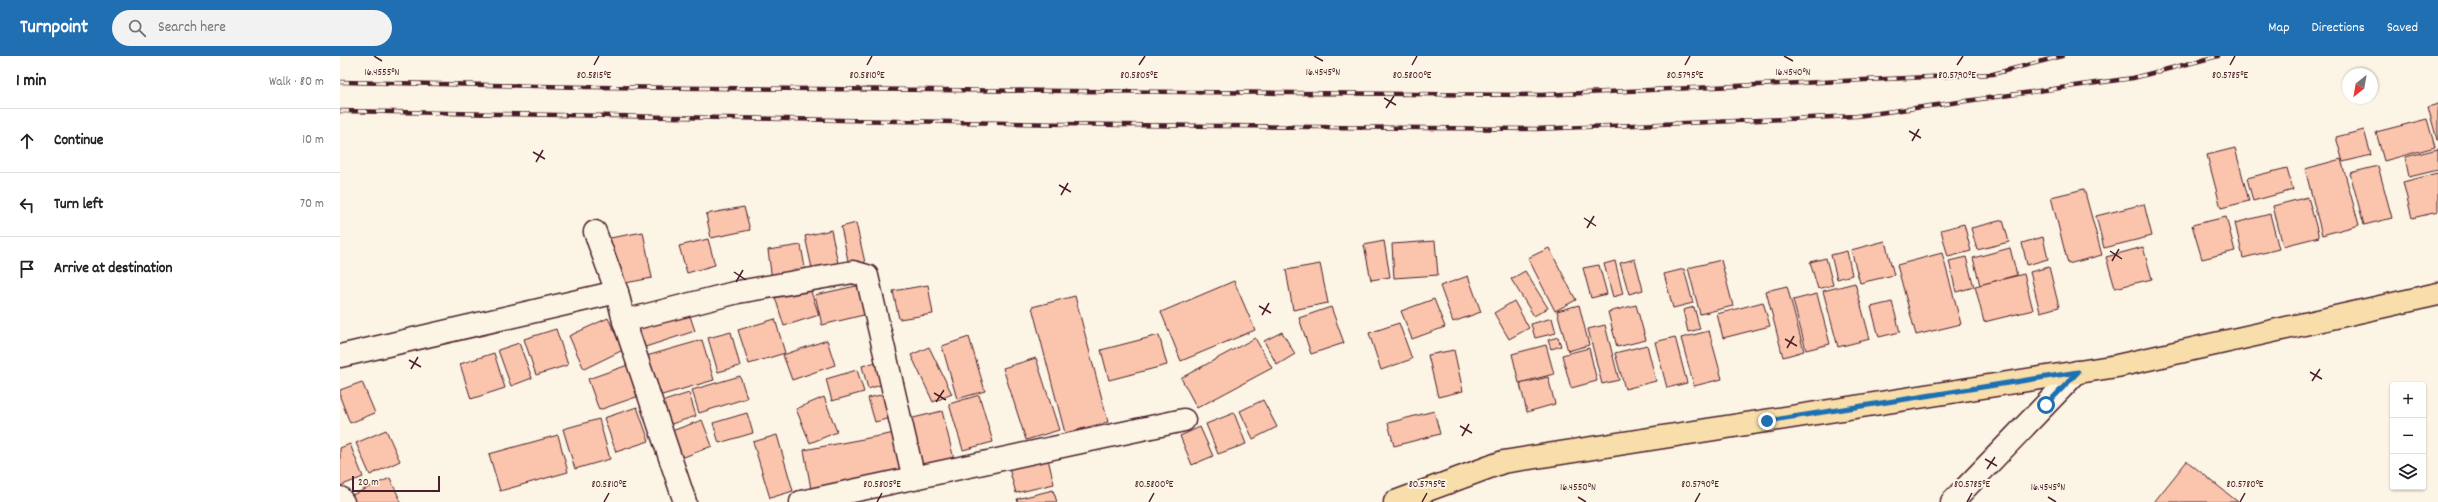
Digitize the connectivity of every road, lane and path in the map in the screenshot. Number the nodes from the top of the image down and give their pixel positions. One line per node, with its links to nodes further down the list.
1 (595, 232): 2 (street)
2 (617, 292): 4 (street); 5 (street)
3 (2438, 294): 6 (main road)
4 (624, 321): 8 (street); 11 (street)
5 (340, 356)
6 (2078, 372): 13 (main road); 14 (street)
7 (1184, 420): 8 (street)
8 (914, 479): 12 (street)
9 (340, 498): 10 (street)
10 (343, 502)
11 (685, 502)
12 (801, 502)
13 (1395, 502)
14 (1952, 502)

